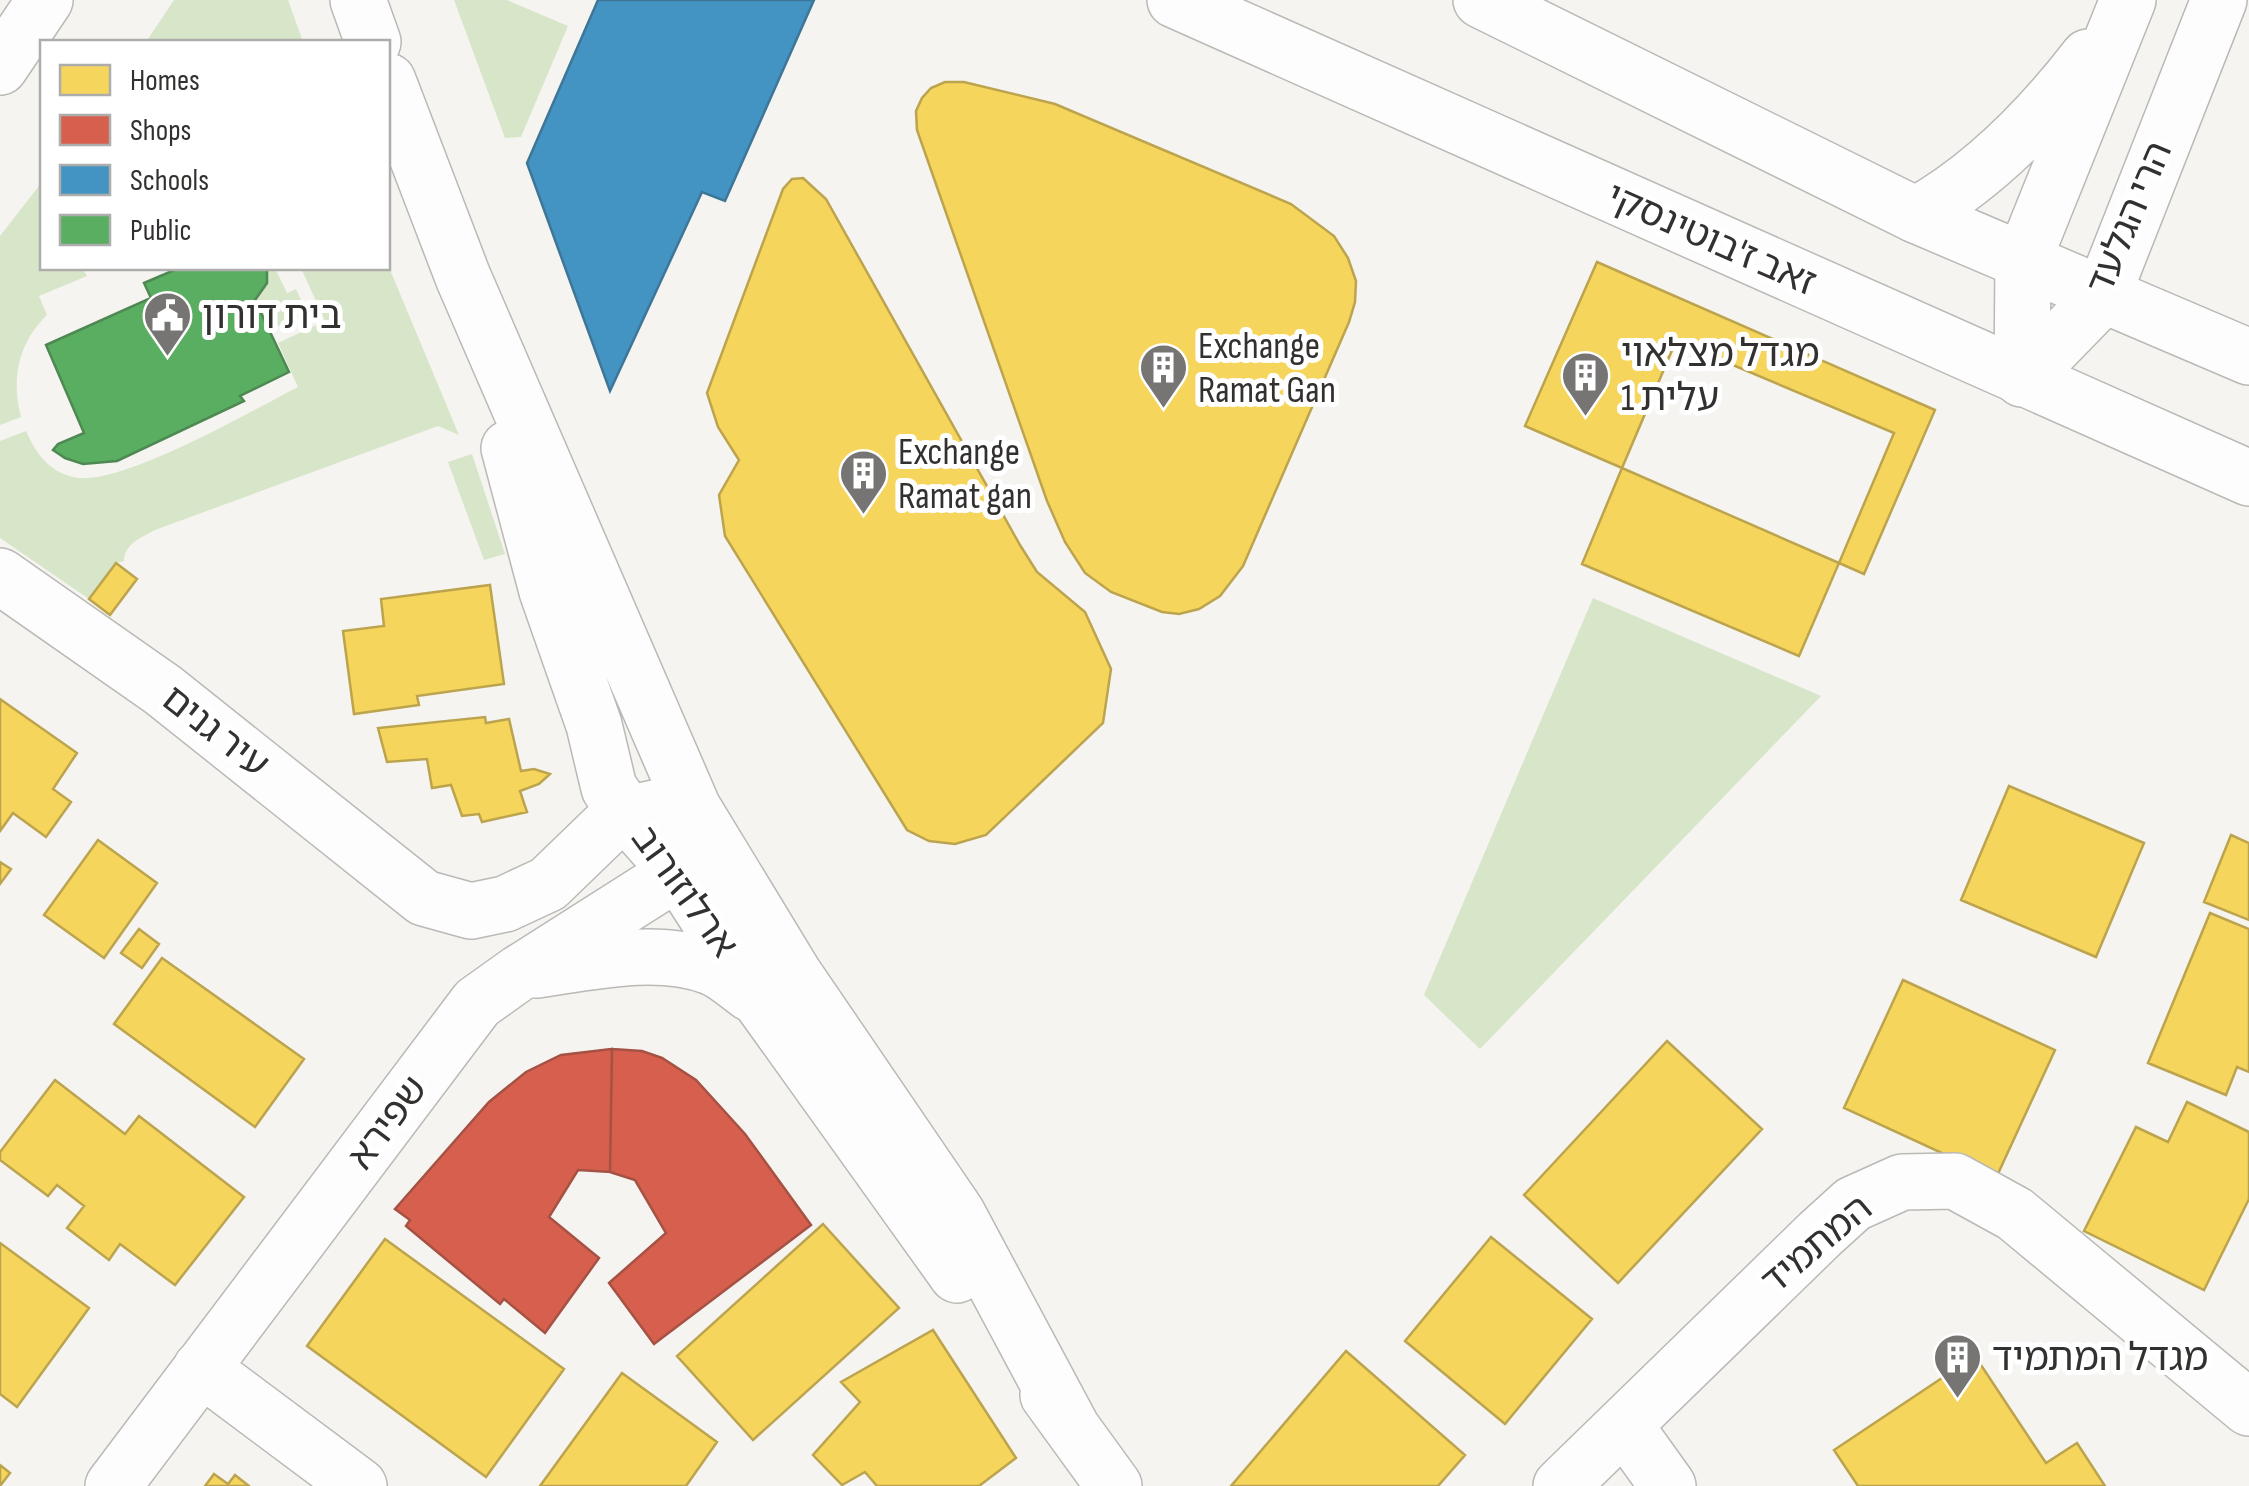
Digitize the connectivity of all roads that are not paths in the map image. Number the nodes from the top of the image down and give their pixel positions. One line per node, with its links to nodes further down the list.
1 (45, 0): 6 (street)
2 (1174, 0): 13 (street, זאב ז'בוטינסקי)
3 (1481, 0): 8 (street)
4 (2219, 0): 11 (street, הרי הגלעד)
5 (2126, 6): 8 (street); 9 (street, הרי הגלעד)
6 (0, 67)
7 (390, 86): 10 (street, ארלוזורוב)
8 (1916, 214): 9 (street)
9 (2022, 261): 11 (street); 13 (street, הרי הגלעד)
10 (463, 277): 16 (street, ארלוזורוב); 17 (street, ארלוזורוב)
11 (2102, 297): 12 (street); 13 (street, הרי הגלעד)
12 (2249, 357)
13 (2022, 379): 14 (street, זאב ז'בוטינסקי)
14 (2249, 478)
15 (0, 576): 19 (street, עיר גנים)
16 (693, 808): 17 (street); 18 (street); 24 (street, ארלוזורוב)
17 (627, 814): 18 (street, ארלוזורוב); 19 (street, עיר גנים)
18 (678, 872): 20 (street, שפירא); 21 (street, ארלוזורוב)
19 (424, 898): 20 (street, עיר גנים)
20 (498, 988): 21 (street); 22 (street, שפירא)
21 (760, 1000): 24 (street, ארלוזורוב)
22 (201, 1368): 26 (street, שפירא); 27 (street)
23 (2249, 1408): 25 (street, המתמיד)
24 (1072, 1426): 28 (street, ארלוזורוב)
25 (1625, 1426): 29 (street, המתמיד); 30 (street)
26 (113, 1486)
27 (359, 1486)
28 (1114, 1486)
29 (1561, 1486)
30 (1668, 1486)

